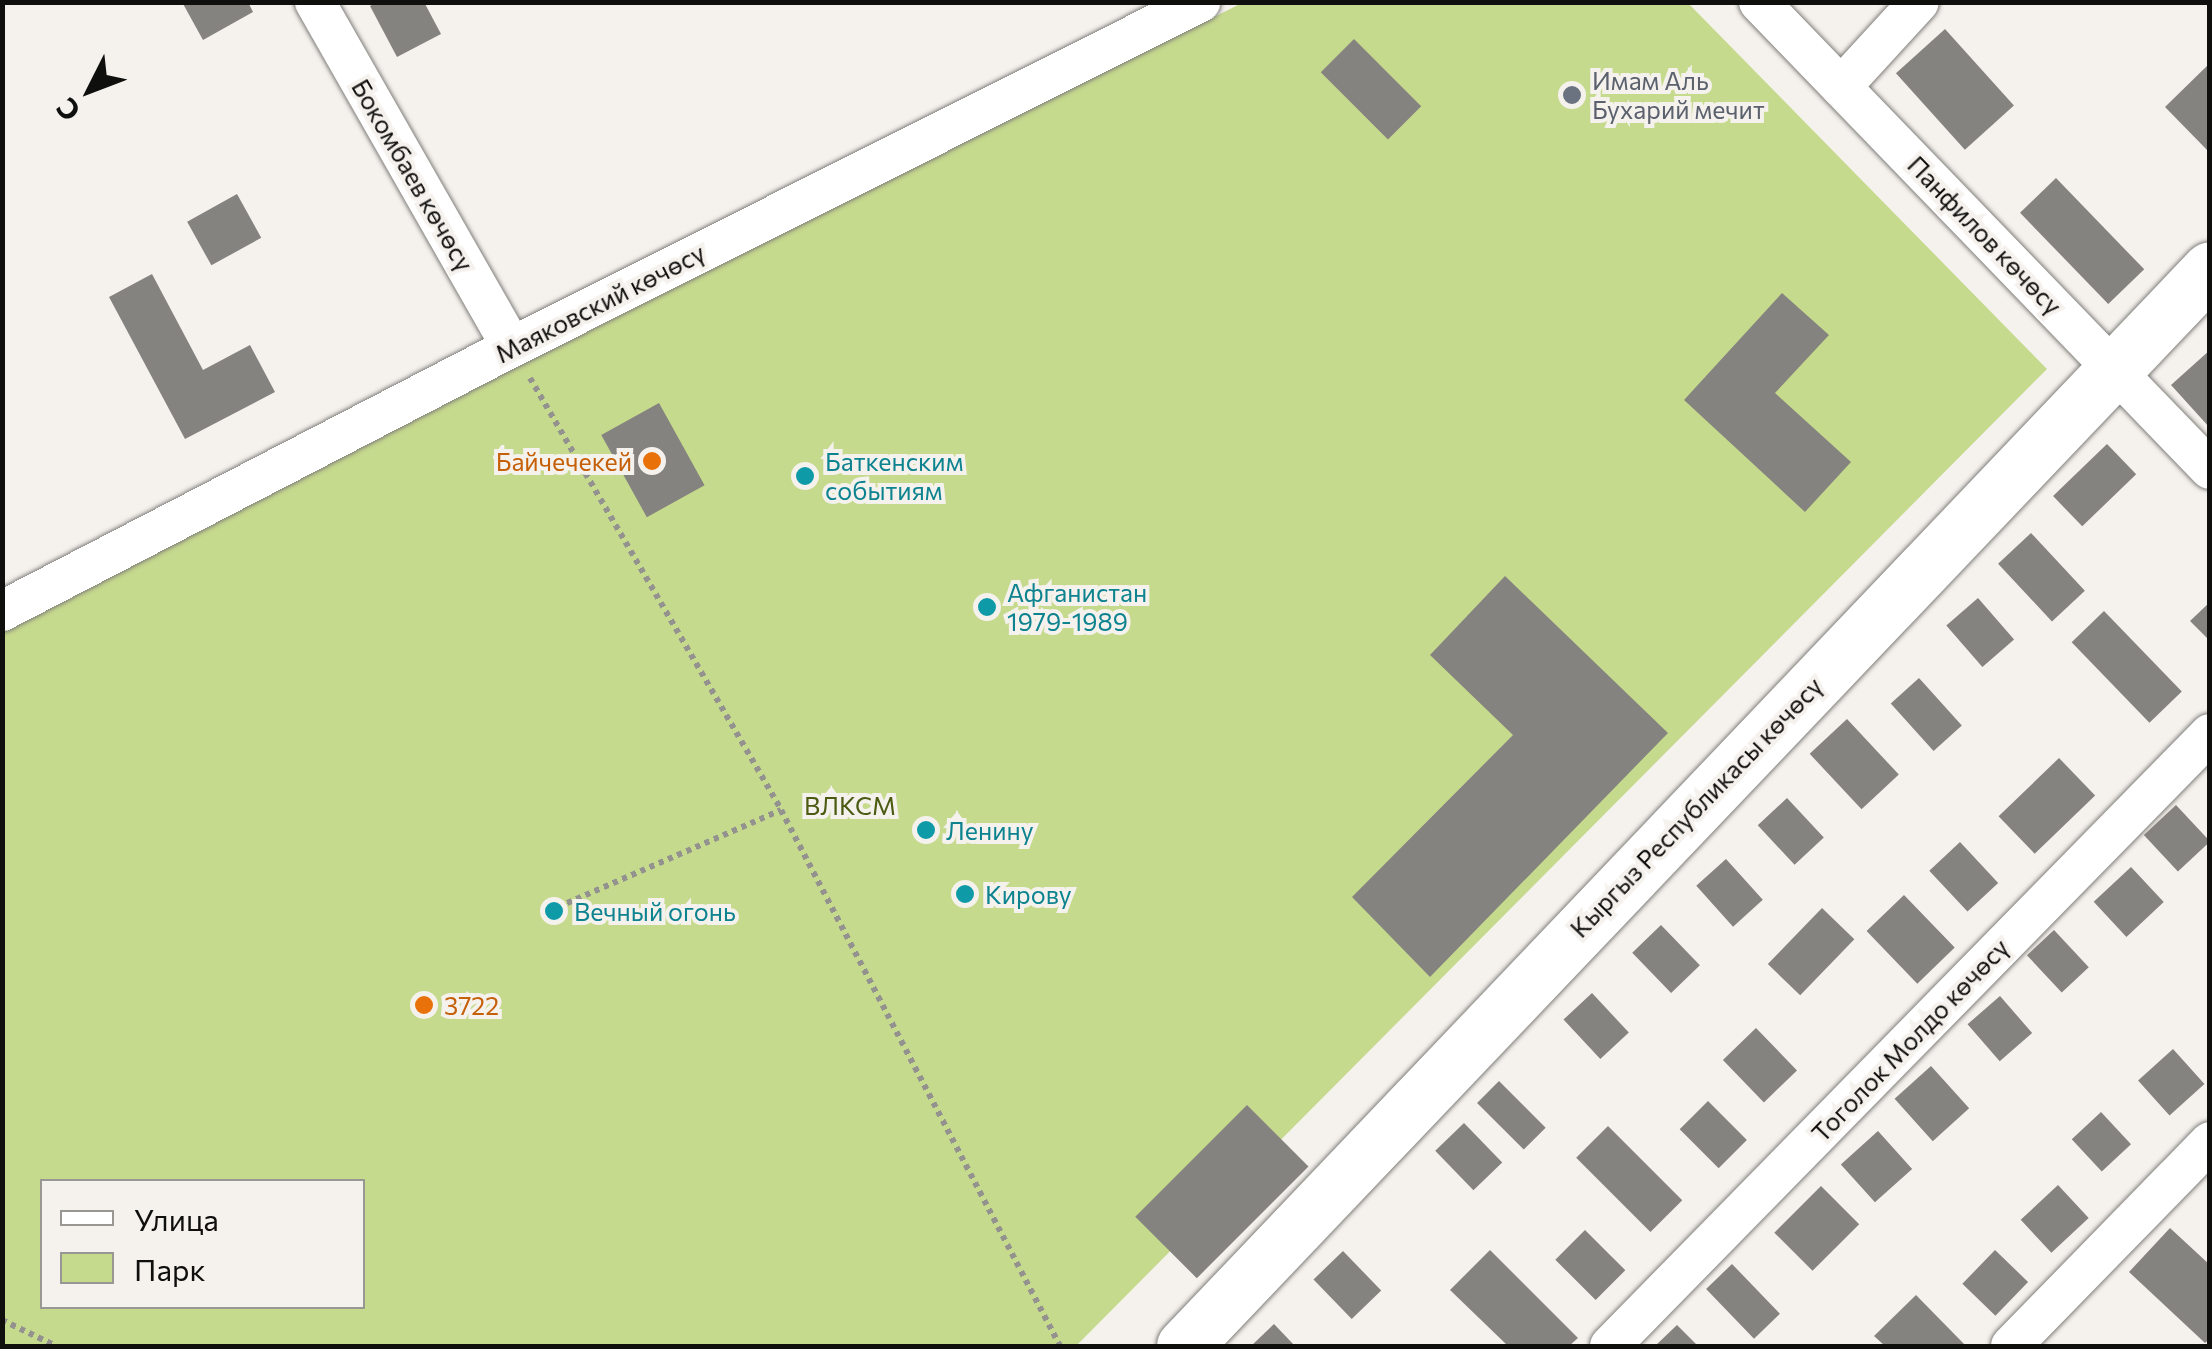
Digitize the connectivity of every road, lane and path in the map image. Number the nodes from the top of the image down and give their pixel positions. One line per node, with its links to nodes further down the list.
1 (314, 2): 7 (street, Бокомбаев көчөсү)
2 (1200, 2): 7 (street, Маяковский көчөсү)
3 (1759, 2): 5 (street, Панфилов көчөсү)
4 (1918, 2): 5 (street)
5 (1841, 87): 8 (street, Панфилов көчөсү)
6 (2210, 269): 8 (main road, Кыргыз Республикасы көчөсү)
7 (512, 347): 10 (street, Маяковский көчөсү); 12 (path)
8 (2114, 367): 9 (street, Панфилов көчөсү); 18 (main road, Кыргыз Республикасы көчөсү)
9 (2210, 469)
10 (2, 611)
11 (2210, 734): 19 (street, Тоголок Молдо көчөсү)
12 (781, 810): 13 (path); 17 (path)
13 (558, 907)
14 (2210, 1142): 20 (street)
15 (2, 1320): 16 (path)
16 (56, 1346)
17 (1060, 1346)
18 (1184, 1346)
19 (1610, 1346)
20 (2011, 1346)

